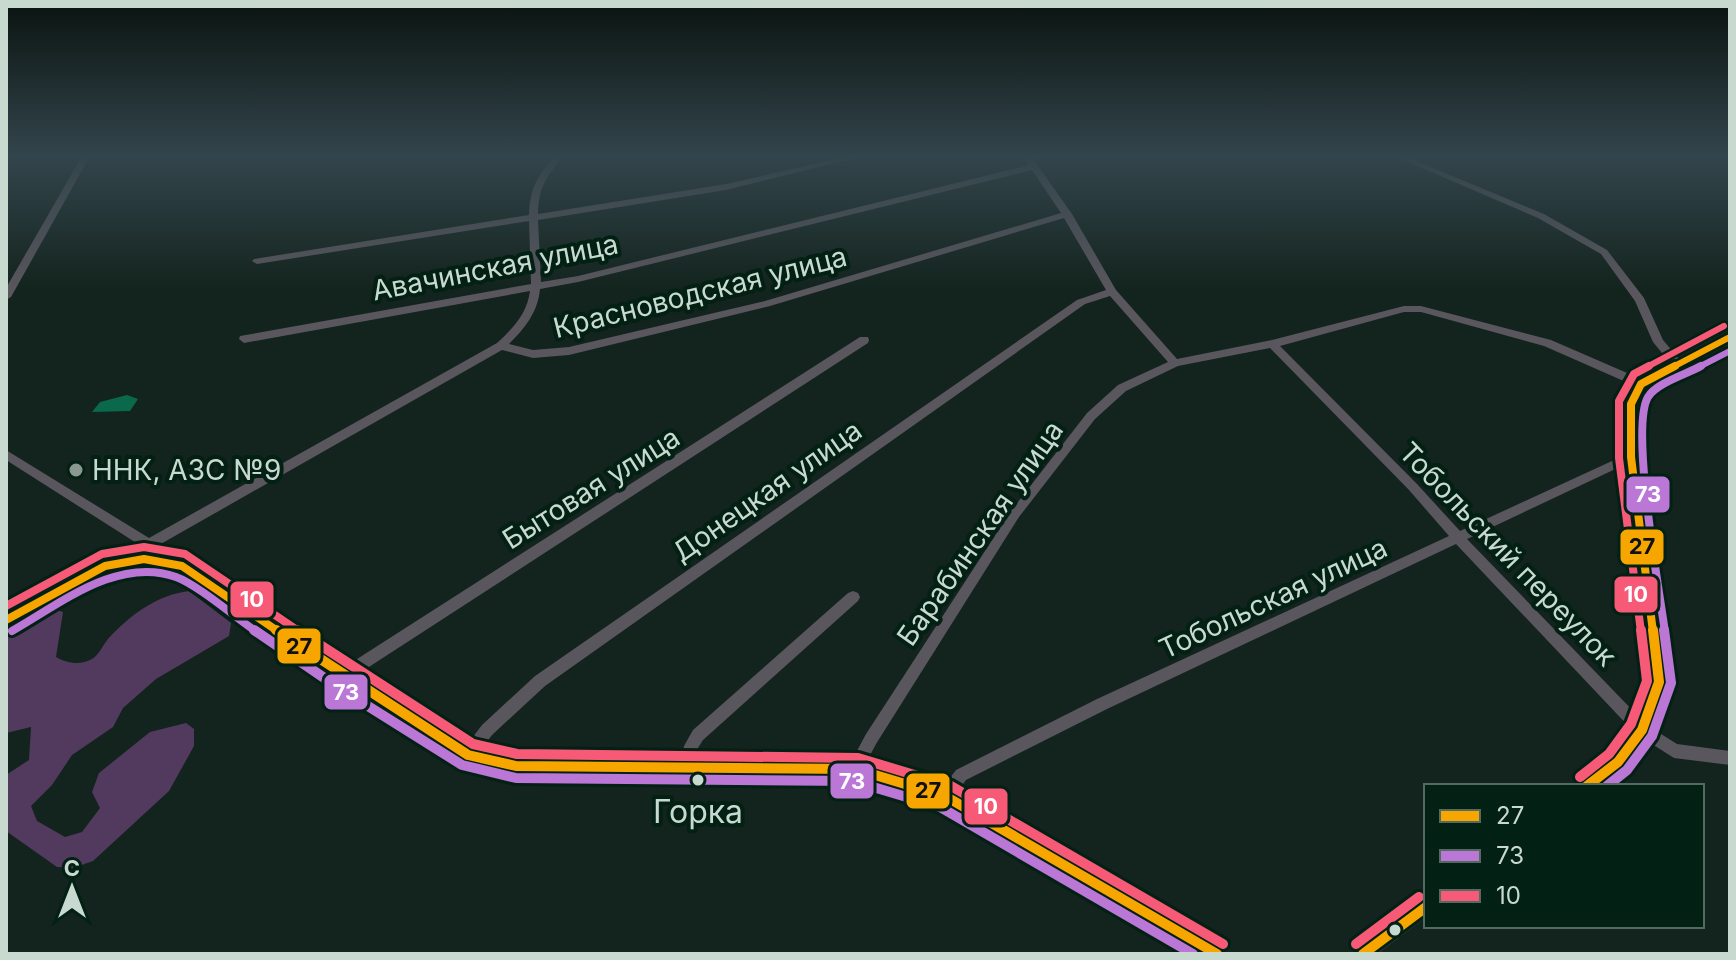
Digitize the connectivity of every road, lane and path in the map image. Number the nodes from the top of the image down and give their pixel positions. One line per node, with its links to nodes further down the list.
1 (61, 201): 12 (street)
2 (534, 201): 8 (street)
3 (634, 201): 8 (street)
4 (894, 201): 10 (street, Авачинская улица)
5 (1057, 201): 7 (street)
6 (1505, 201): 19 (street)
7 (1067, 214): 11 (street); 17 (street, Красноводская улица)
8 (532, 216): 9 (street); 10 (street)
9 (257, 261)
10 (535, 288): 14 (street, Авачинская улица); 17 (street)
11 (1112, 292): 18 (street); 31 (street, Донецкая улица)
12 (6, 297)
13 (1729, 338): 19 (street)
14 (244, 339)
15 (864, 340): 29 (street, Бытовая улица)
16 (1272, 344): 18 (street, Барабинская улица); 20 (street, Барабинская улица); 23 (street, Тобольский переулок)
17 (501, 346): 24 (street)
18 (1175, 363): 34 (street, Барабинская улица)
19 (1676, 363): 20 (street)
20 (1641, 384): 22 (street)
21 (6, 454): 24 (street)
22 (1631, 457): 23 (street, Тобольская улица); 30 (street)
23 (1458, 538): 30 (street, Тобольский переулок); 36 (street, Тобольская улица)
24 (150, 544): 25 (street); 26 (street)
25 (105, 566): 26 (street); 28 (street)
26 (182, 566): 29 (street)
27 (853, 597): 33 (street)
28 (6, 620)
29 (343, 676): 31 (street)
30 (1642, 730): 32 (street, Тобольский переулок); 35 (street)
31 (468, 755): 33 (street)
32 (1730, 758)
33 (687, 767): 34 (street)
34 (855, 769): 36 (street)
35 (1590, 784)
36 (945, 796): 38 (street)
37 (1424, 908): 39 (street)
38 (1217, 954)
39 (1363, 954)

